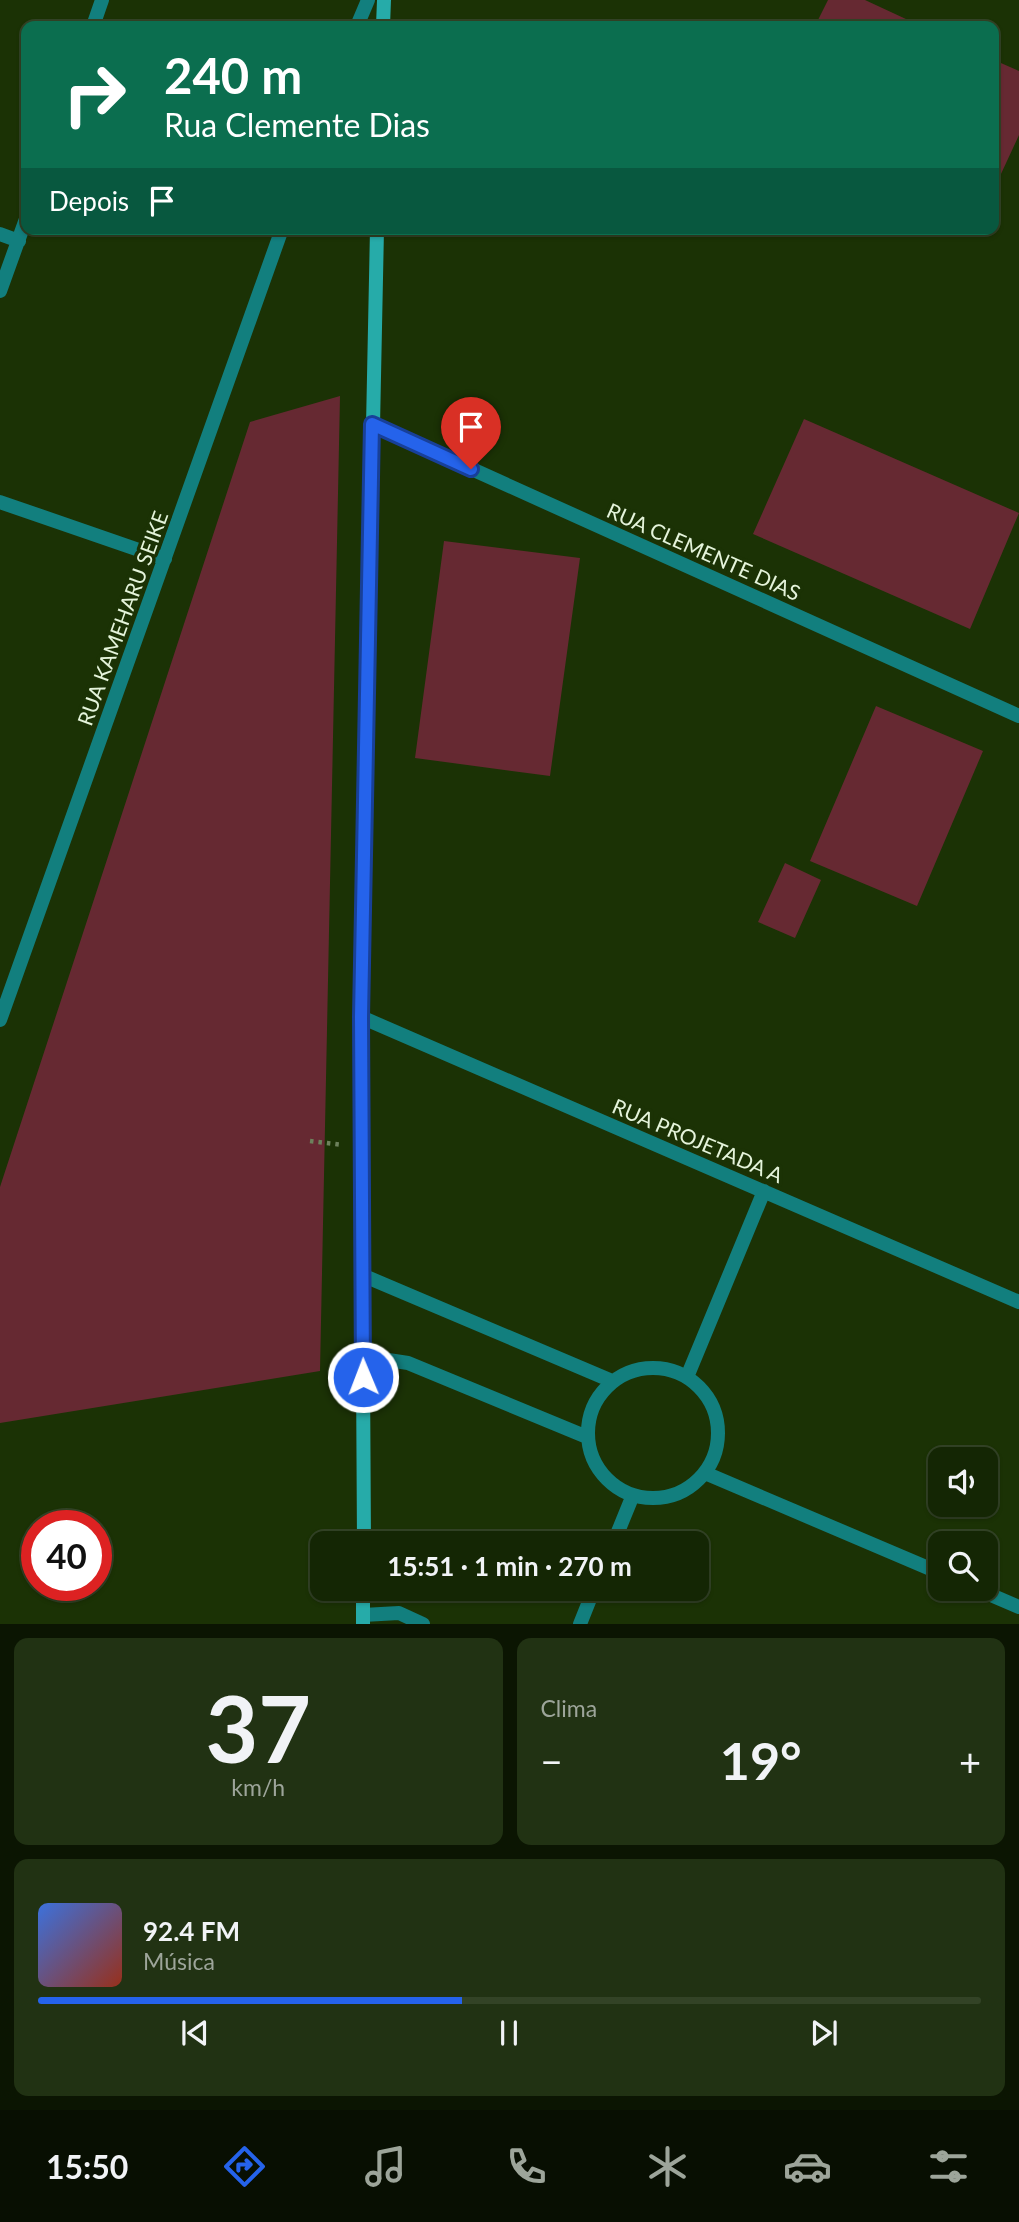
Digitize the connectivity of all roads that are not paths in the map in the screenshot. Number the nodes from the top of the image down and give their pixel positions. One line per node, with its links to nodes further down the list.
1 (102, 0): 4 (street)
2 (368, 0): 5 (street)
3 (384, 0): 6 (street)
4 (95, 21)
5 (359, 21)
6 (383, 21)
7 (0, 234): 11 (street)
8 (21, 235): 11 (street)
9 (280, 235): 15 (street, RUA KAMEHARU SEIKE)
10 (377, 235): 13 (street)
11 (19, 241): 12 (street)
12 (0, 291)
13 (372, 424): 16 (street, RUA CLEMENTE DIAS); 17 (street)
14 (0, 502): 15 (street)
15 (165, 559): 18 (street, RUA KAMEHARU SEIKE)
16 (1019, 716)
17 (361, 1017): 19 (street, RUA PROJETADA A); 20 (street)
18 (0, 1020)
19 (764, 1191): 21 (street, RUA PROJETADA A); 23 (street)
20 (362, 1275): 22 (street); 24 (street)
21 (1019, 1302)
22 (362, 1356): 25 (street); 28 (street)
23 (687, 1377): 24 (street); 26 (street)
24 (612, 1381): 25 (street)
25 (587, 1437): 27 (street)
26 (705, 1473): 27 (street); 30 (street)
27 (633, 1495): 29 (street)
28 (363, 1531)
29 (618, 1531)
30 (928, 1568)
31 (998, 1598): 34 (street)
32 (363, 1601): 35 (street)
33 (589, 1601): 37 (street)
34 (1019, 1607)
35 (363, 1619): 36 (street)
36 (423, 1623)
37 (580, 1623)

